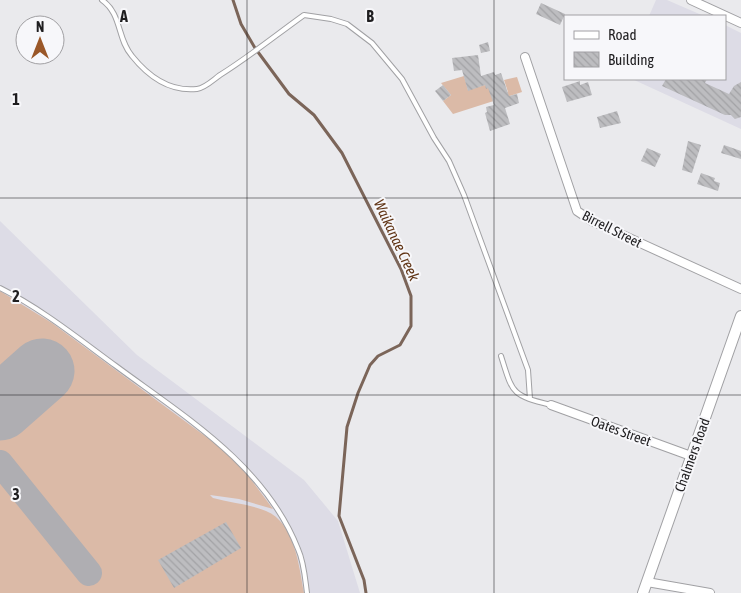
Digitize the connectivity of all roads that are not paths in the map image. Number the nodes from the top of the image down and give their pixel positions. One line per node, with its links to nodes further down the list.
1 (102, 0): 11 (lane)
2 (691, 0): 3 (street)
3 (724, 15)
4 (726, 16): 5 (street)
5 (741, 23)
6 (525, 57): 8 (street, Birrell Street)
7 (0, 288): 15 (lane)
8 (741, 289)
9 (741, 316): 13 (street, Chalmers Road)
10 (500, 356): 11 (lane)
11 (530, 399): 12 (lane)
12 (551, 405): 13 (street, Oates Street)
13 (691, 456): 14 (street, Chalmers Road)
14 (647, 582): 16 (street, Chalmers Road); 17 (street)
15 (307, 593)
16 (642, 593)
17 (710, 593)

